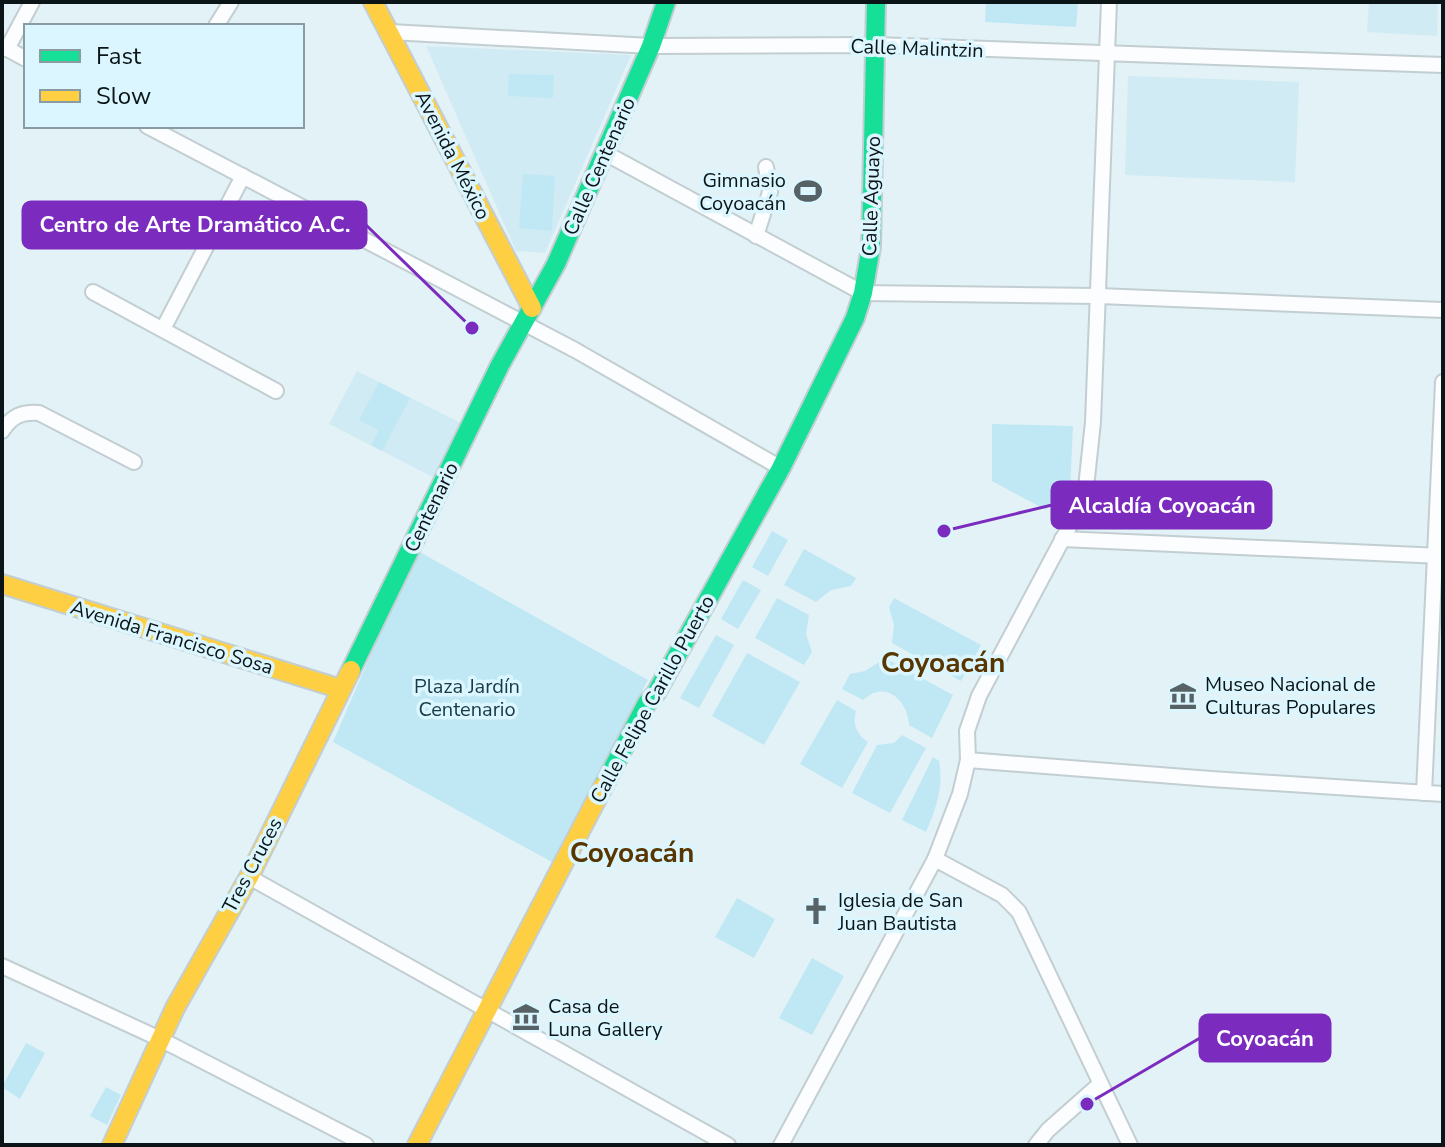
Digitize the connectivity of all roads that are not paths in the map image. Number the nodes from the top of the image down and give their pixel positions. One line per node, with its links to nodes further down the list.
1 (32, 2): 11 (street)
2 (231, 2): 7 (street)
3 (373, 2): 8 (street, Avenida México)
4 (666, 2): 10 (street, Calle Centenario)
5 (876, 2): 9 (street, Calle Aguayo)
6 (1109, 2): 12 (street)
7 (217, 24)
8 (390, 32): 10 (street, Calle Malintzin); 23 (street, Avenida México)
9 (875, 45): 10 (street, Calle Malintzin); 12 (street, Calle Malintzin); 21 (street, Calle Aguayo)
10 (651, 46): 16 (street, Calle Centenario)
11 (4, 47): 13 (street)
12 (1107, 55): 14 (street, Calle Malintzin); 22 (street)
13 (24, 58)
14 (1443, 65)
15 (152, 128): 18 (street)
16 (605, 153): 19 (street); 23 (street, Calle Centenario)
17 (766, 167): 19 (street)
18 (243, 176): 25 (street); 26 (street)
19 (756, 236): 21 (street)
20 (93, 292): 26 (street)
21 (863, 293): 22 (street); 31 (street, Calle Aguayo)
22 (1099, 296): 24 (street); 32 (street)
23 (532, 308): 25 (street, Calle Centenario)
24 (1443, 310)
25 (522, 324): 31 (street); 35 (street, Centenario)
26 (163, 329): 28 (street)
27 (1443, 382): 33 (street)
28 (276, 391)
29 (2, 431): 30 (street)
30 (134, 462)
31 (781, 468): 42 (street, Calle Felipe Carillo Puerto)
32 (1062, 539): 33 (street); 36 (street)
33 (1438, 556): 37 (street)
34 (2, 584): 35 (street, Avenida Francisco Sosa)
35 (341, 689): 40 (street, Tres Cruces)
36 (968, 760): 37 (street); 39 (street)
37 (1424, 793): 38 (street)
38 (1443, 794)
39 (935, 859): 44 (street); 49 (street)
40 (249, 877): 42 (street); 43 (street, Tres Cruces)
41 (2, 966): 43 (street)
42 (485, 1010): 47 (street, Calle Felipe Carillo Puerto); 48 (street)
43 (160, 1039): 45 (street, Tres Cruces); 46 (street)
44 (1100, 1084): 50 (street); 51 (street)
45 (112, 1145)
46 (366, 1145)
47 (417, 1145)
48 (728, 1145)
49 (781, 1145)
50 (1036, 1145)
51 (1130, 1145)

